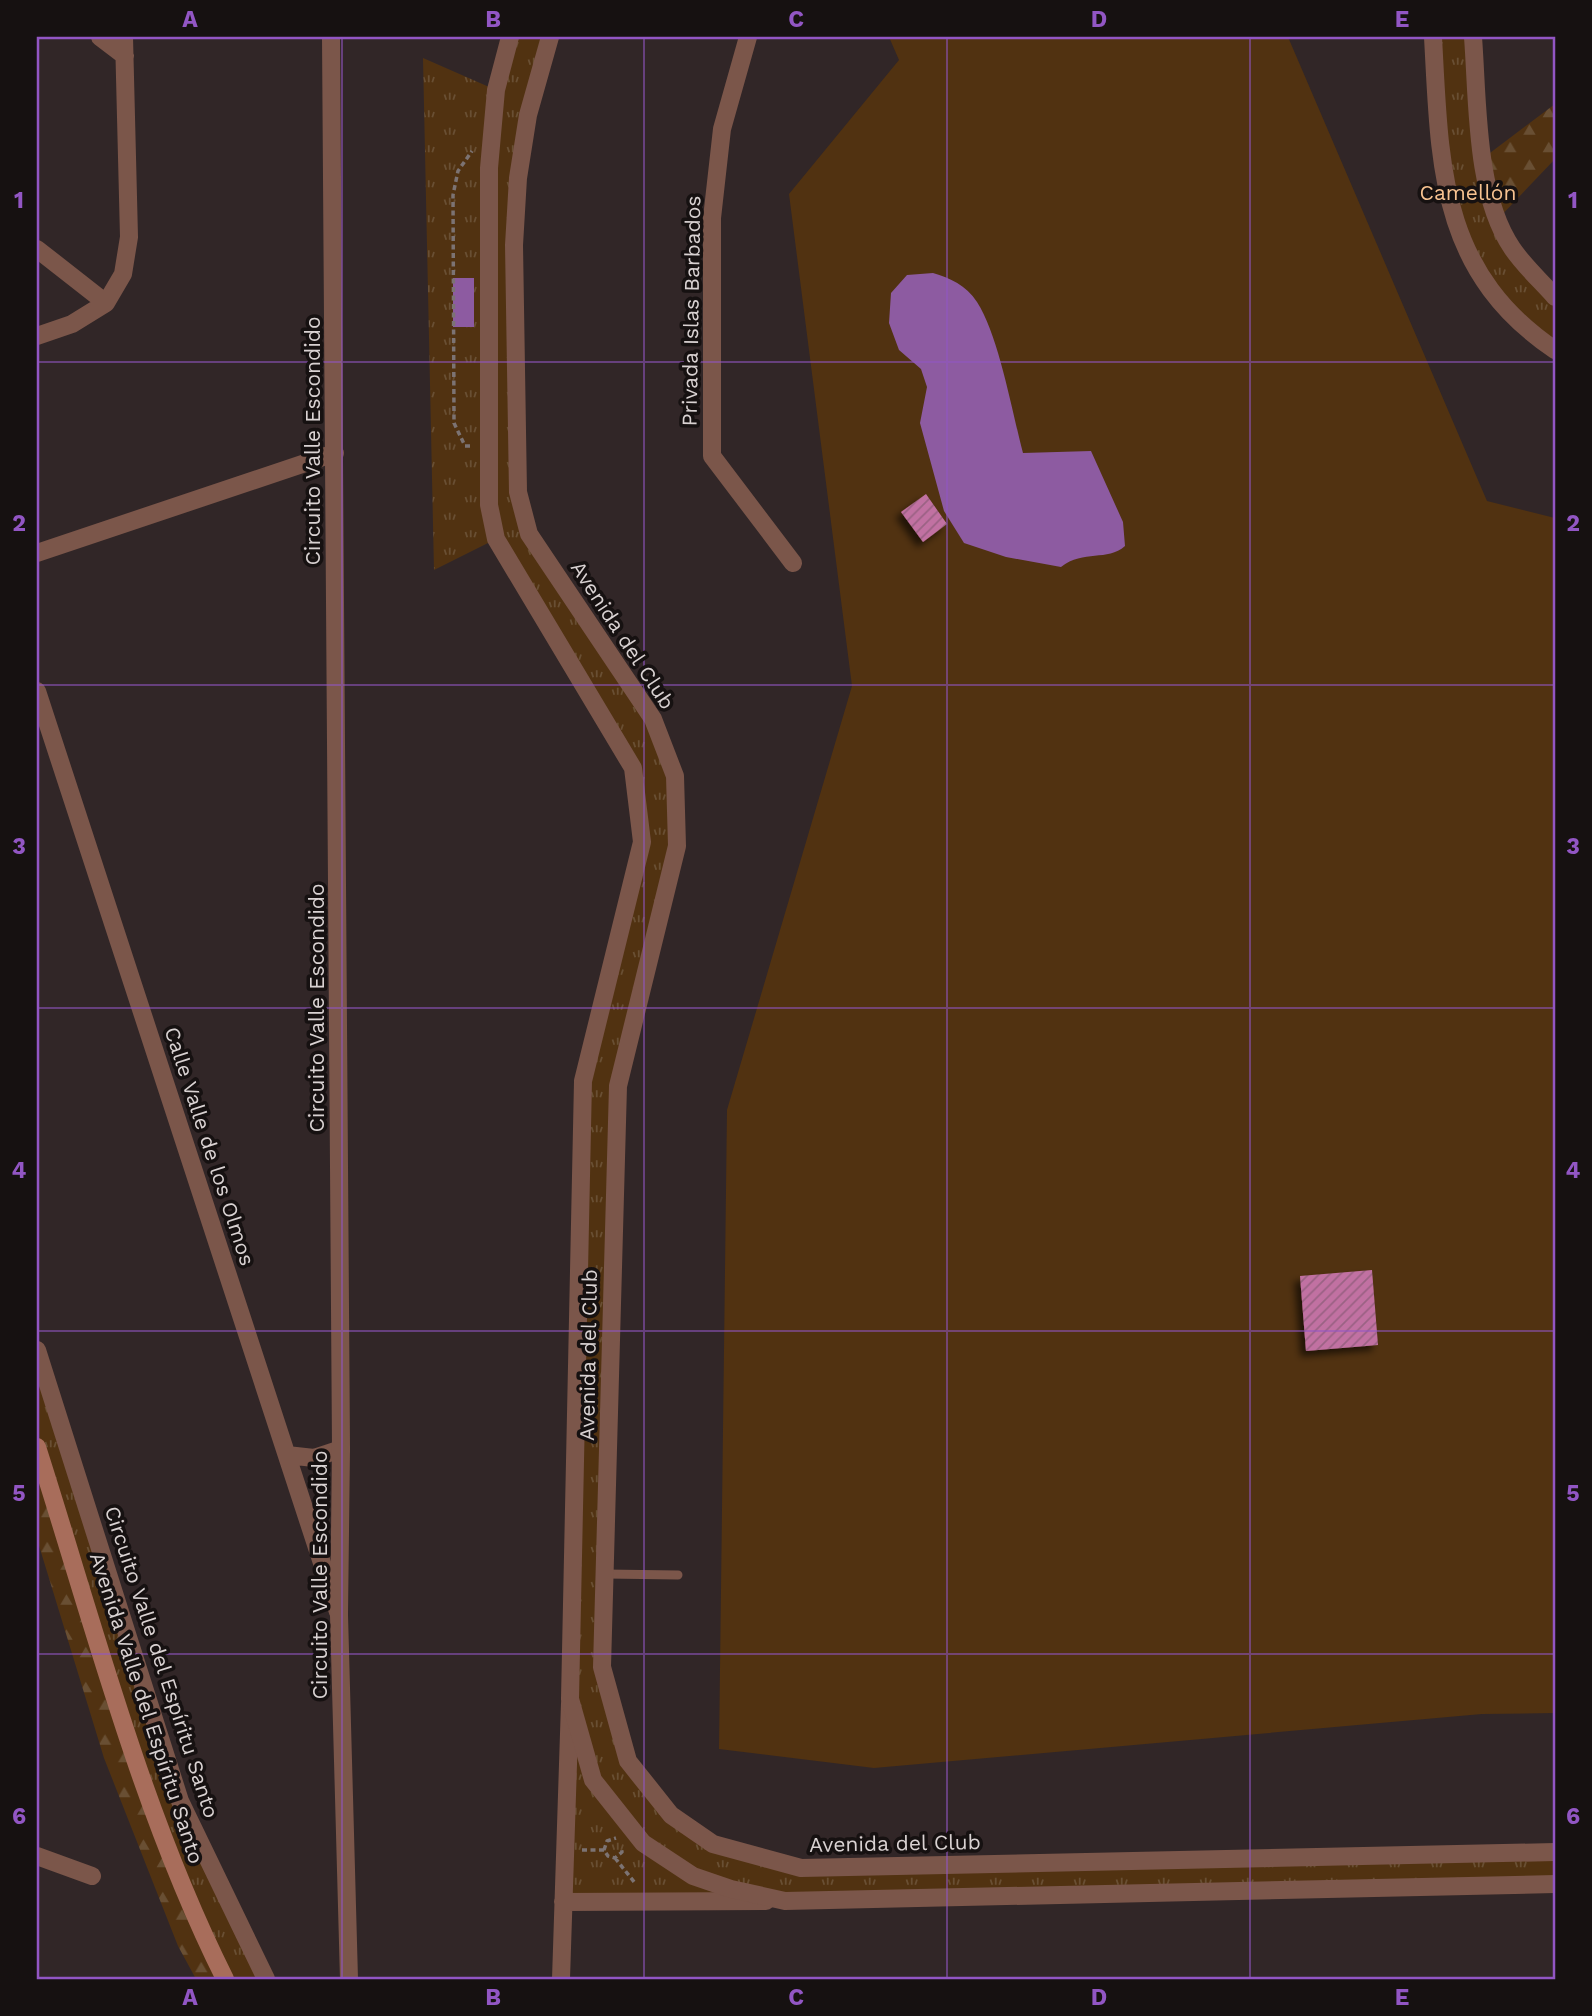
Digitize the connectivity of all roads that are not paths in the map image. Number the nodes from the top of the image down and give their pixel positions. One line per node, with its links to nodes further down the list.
1 (100, 37): 9 (street)
2 (124, 37): 9 (street)
3 (331, 37): 16 (street, Circuito Valle Escondido)
4 (510, 37): 15 (street, Avenida del Club)
5 (550, 37): 17 (street, Avenida del Club)
6 (748, 37): 19 (street, Privada Islas Barbados)
7 (1433, 37): 14 (street)
8 (1473, 37): 11 (street)
9 (125, 56): 12 (street)
10 (37, 249): 12 (street)
11 (1555, 297)
12 (106, 303): 13 (street)
13 (37, 336)
14 (1555, 350)
15 (490, 452): 17 (street); 28 (street, Avenida del Club)
16 (335, 453): 18 (street); 23 (street, Circuito Valle Escondido)
17 (517, 456): 25 (street, Avenida del Club)
18 (37, 553)
19 (793, 563)
20 (37, 691): 24 (street, Calle Valle de los Olmos)
21 (37, 1350): 38 (street, Circuito Valle del Espíritu Santo)
22 (37, 1447): 37 (main road, Avenida Valle del Espíritu Santo)
23 (341, 1449): 24 (street); 27 (street, Circuito Valle Escondido)
24 (287, 1455): 27 (street, Calle Valle de los Olmos)
25 (605, 1574): 26 (lane); 29 (street, Avenida del Club)
26 (678, 1575)
27 (339, 1615): 39 (street, Circuito Valle Escondido)
28 (570, 1667): 29 (street); 30 (street, Avenida del Club)
29 (602, 1667): 31 (street, Avenida del Club)
30 (570, 1699): 35 (street, Avenida del Club); 36 (street, Avenida del Club)
31 (1555, 1852)
32 (37, 1856): 33 (street)
33 (92, 1876)
34 (1555, 1884): 35 (street, Avenida del Club)
35 (785, 1901): 36 (street, Avenida del Club)
36 (563, 1902): 40 (street, Avenida del Club)
37 (225, 1979)
38 (266, 1979)
39 (349, 1979)
40 (561, 1979)

